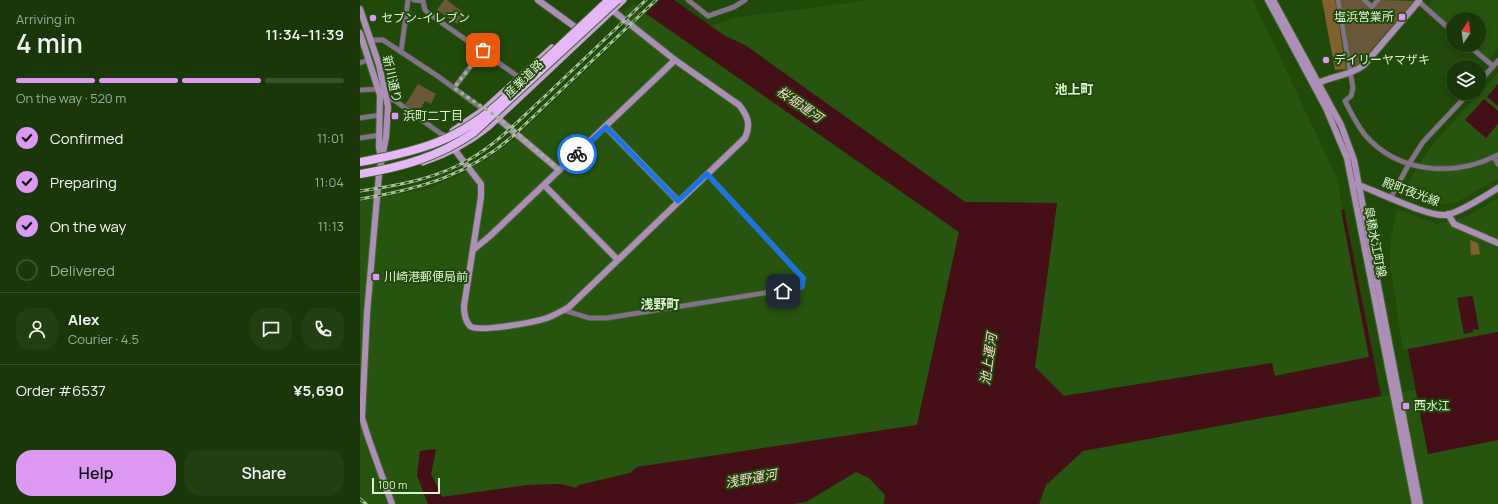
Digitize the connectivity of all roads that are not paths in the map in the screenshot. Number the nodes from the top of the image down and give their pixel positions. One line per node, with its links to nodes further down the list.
1 (408, 0): 23 (street)
2 (414, 0): 22 (street)
3 (538, 0): 19 (street)
4 (603, 0): 19 (main road, 産業道路)
5 (608, 0): 50 (highway, bridge)
6 (617, 0): 56 (highway, bridge)
7 (623, 0): 17 (main road, 産業道路)
8 (688, 0): 9 (street)
9 (745, 0)
10 (1268, 0): 33 (street, 皐橋水江町線)
11 (1274, 0): 33 (street)
12 (1338, 0): 30 (street)
13 (1364, 0): 14 (street)
14 (1378, 0)
15 (1418, 1): 18 (street); 30 (street)
16 (360, 9): 21 (street, 新川通り)
17 (612, 10): 26 (street); 42 (main road, 産業道路)
18 (1446, 26)
19 (575, 27): 32 (main road, 産業道路)
20 (360, 33): 25 (street, 新川通り)
21 (371, 40): 23 (street); 37 (street, 新川通り)
22 (483, 50): 32 (street); 34 (street)
23 (401, 52): 34 (street)
24 (1476, 52): 29 (street)
25 (368, 60): 28 (street); 35 (street, 新川通り)
26 (676, 60): 43 (street); 55 (street)
27 (1498, 61): 29 (street)
28 (360, 63)
29 (1493, 66): 31 (street)
30 (1351, 72): 33 (street); 51 (street)
31 (1486, 74)
32 (520, 78): 39 (main road, 産業道路)
33 (1316, 84): 57 (street, 皐橋水江町線)
34 (454, 88): 39 (street)
35 (378, 89): 36 (street); 40 (street, 新川通り)
36 (360, 90)
37 (387, 99): 45 (street); 48 (street, 新川通り)
38 (1462, 100): 51 (street)
39 (484, 110): 42 (street); 45 (main road, 産業道路)
40 (380, 115): 41 (street); 44 (street, 新川通り)
41 (360, 118)
42 (499, 118): 47 (main road, 産業道路); 53 (street)
43 (606, 127): 53 (street); 61 (street)
44 (380, 135): 46 (street); 48 (street, 新川通り)
45 (444, 136): 47 (street); 48 (main road, 産業道路)
46 (360, 138)
47 (456, 149): 54 (main road, 産業道路); 64 (street)
48 (381, 156): 50 (main road, 産業道路); 54 (street, 新川通り)
49 (1496, 156): 51 (street); 52 (street)
50 (360, 161)
51 (1409, 164): 60 (street)
52 (1498, 164)
53 (560, 170): 58 (street)
54 (379, 174): 56 (main road, 産業道路); 67 (street, 新川通り)
55 (707, 174): 61 (street); 66 (street)
56 (360, 175)
57 (1355, 184): 60 (street, 殿町夜光線); 68 (street, 皐橋水江町線); 69 (street, 皐橋水江町線)
58 (544, 185): 64 (street); 65 (street)
59 (1498, 188): 62 (street, 殿町夜光線)
60 (1391, 197): 62 (street, 殿町夜光線)
61 (678, 201): 65 (street)
62 (1448, 214): 63 (street)
63 (1498, 243)
64 (473, 250): 66 (street)
65 (617, 259): 66 (street)
66 (563, 310)
67 (392, 504)
68 (1415, 504)
69 (1420, 504)

